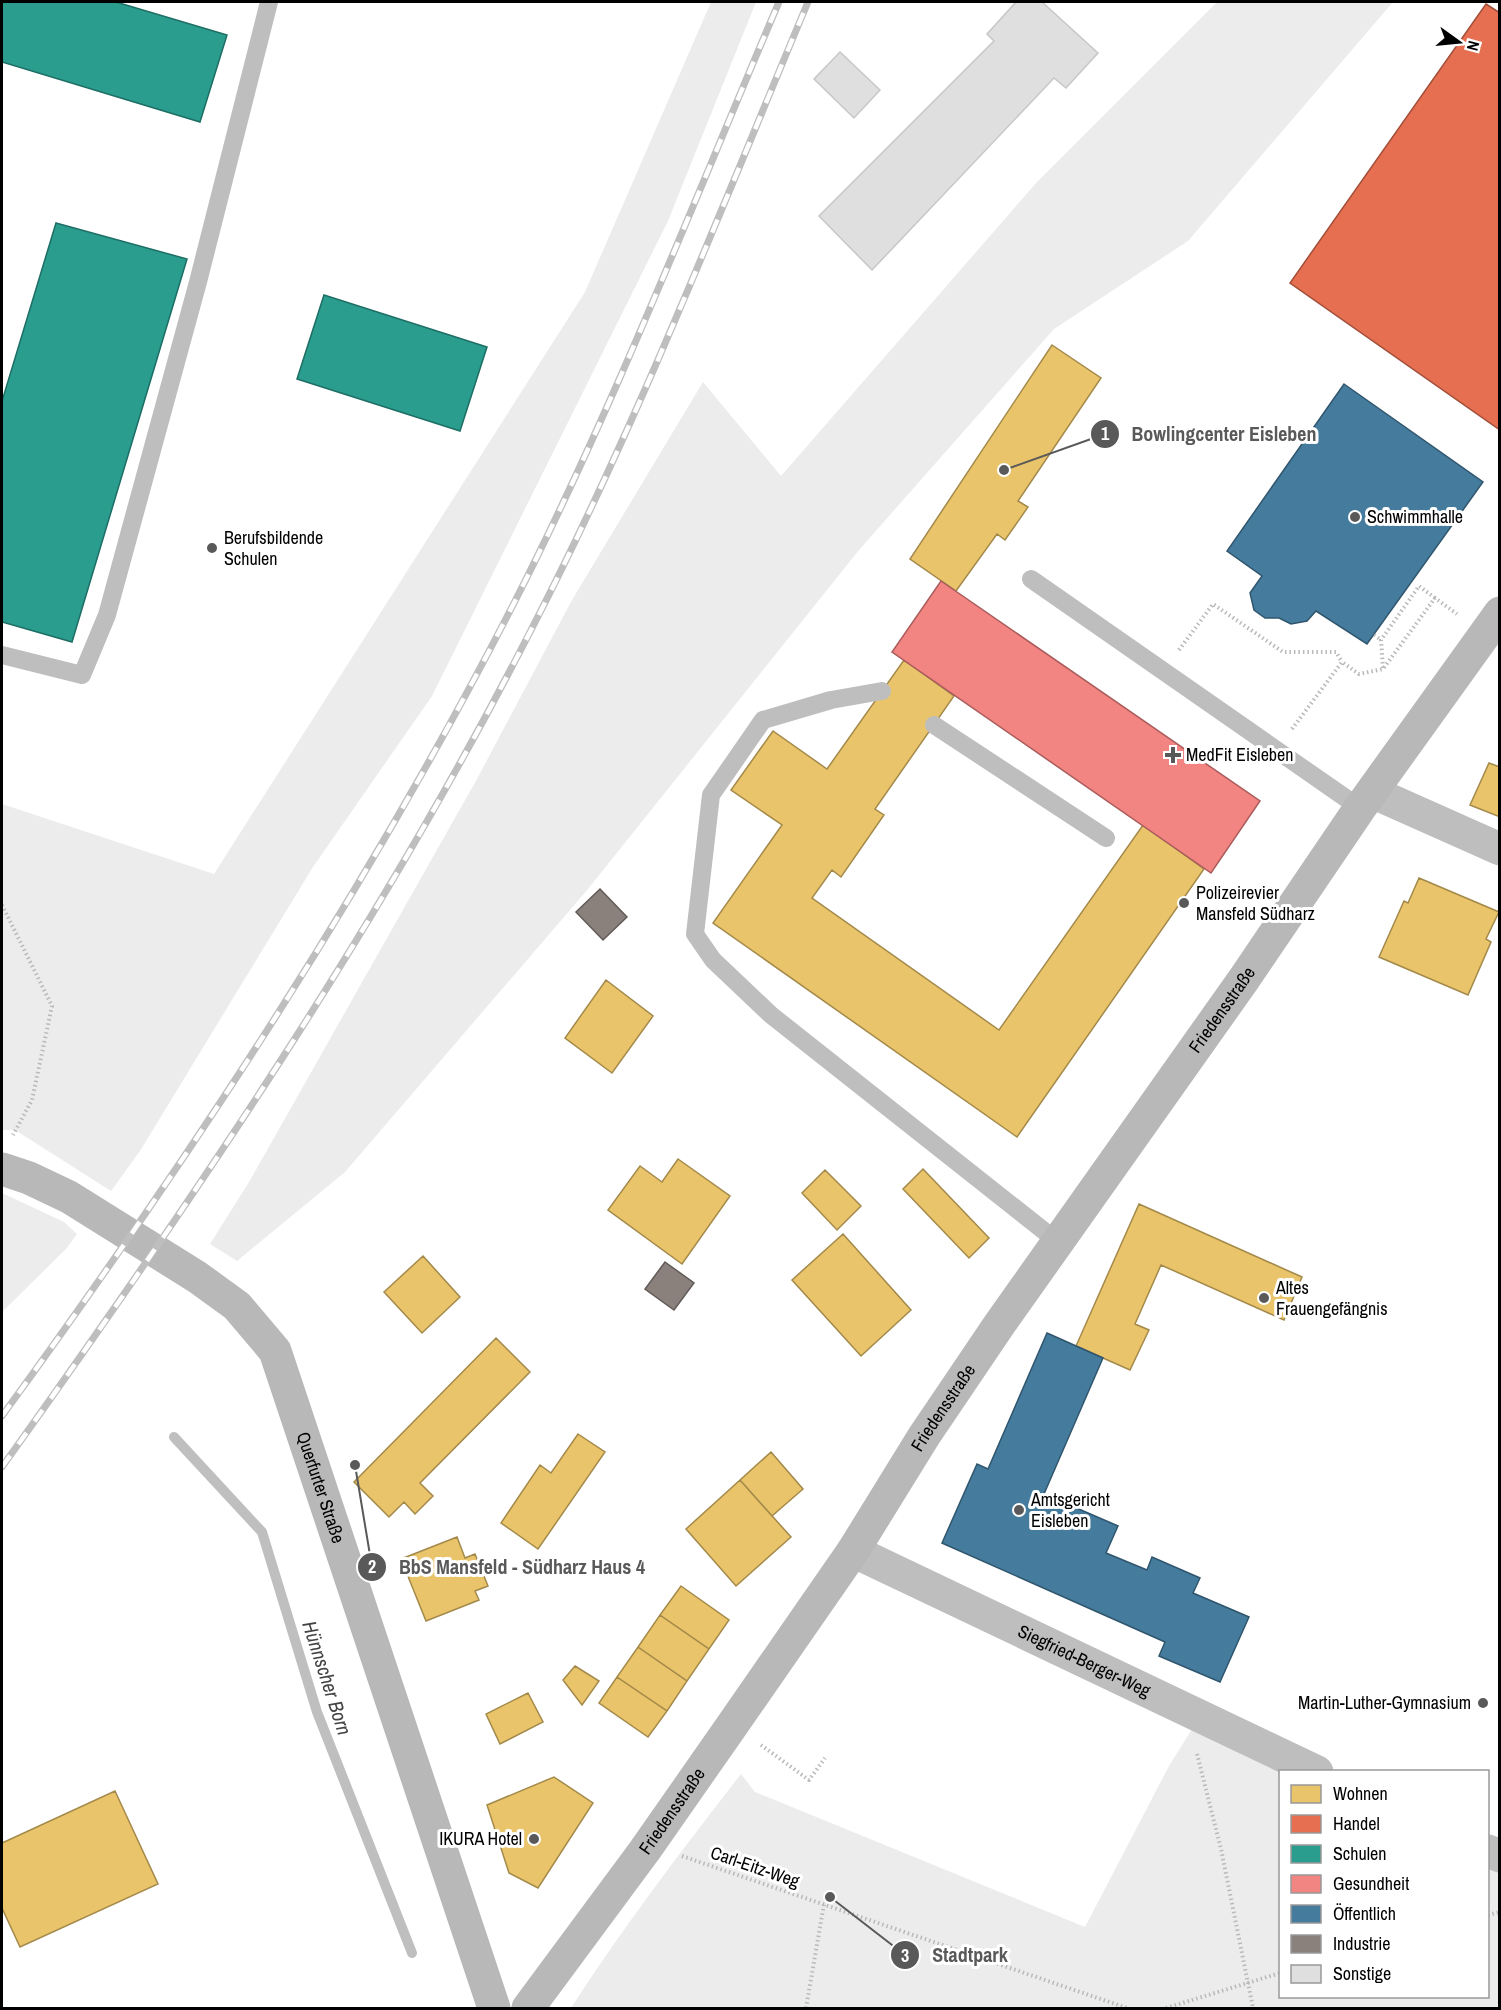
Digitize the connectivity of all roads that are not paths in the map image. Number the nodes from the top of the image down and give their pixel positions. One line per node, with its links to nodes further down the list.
1 (269, 2): 4 (lane)
2 (1031, 579): 7 (lane)
3 (1492, 623): 7 (main road, Friedensstraße)
4 (2, 655)
5 (882, 691): 11 (lane)
6 (934, 725): 8 (lane)
7 (1366, 800): 9 (street); 11 (main road, Friedensstraße)
8 (1106, 838)
9 (1500, 849)
10 (7, 1154): 14 (main road, Querfurter Straße)
11 (1058, 1242): 12 (main road, Friedensstraße)
12 (853, 1551): 13 (street, Siegfried-Berger-Weg); 15 (main road, Friedensstraße)
13 (1313, 1770)
14 (494, 2008)
15 (528, 2008)

